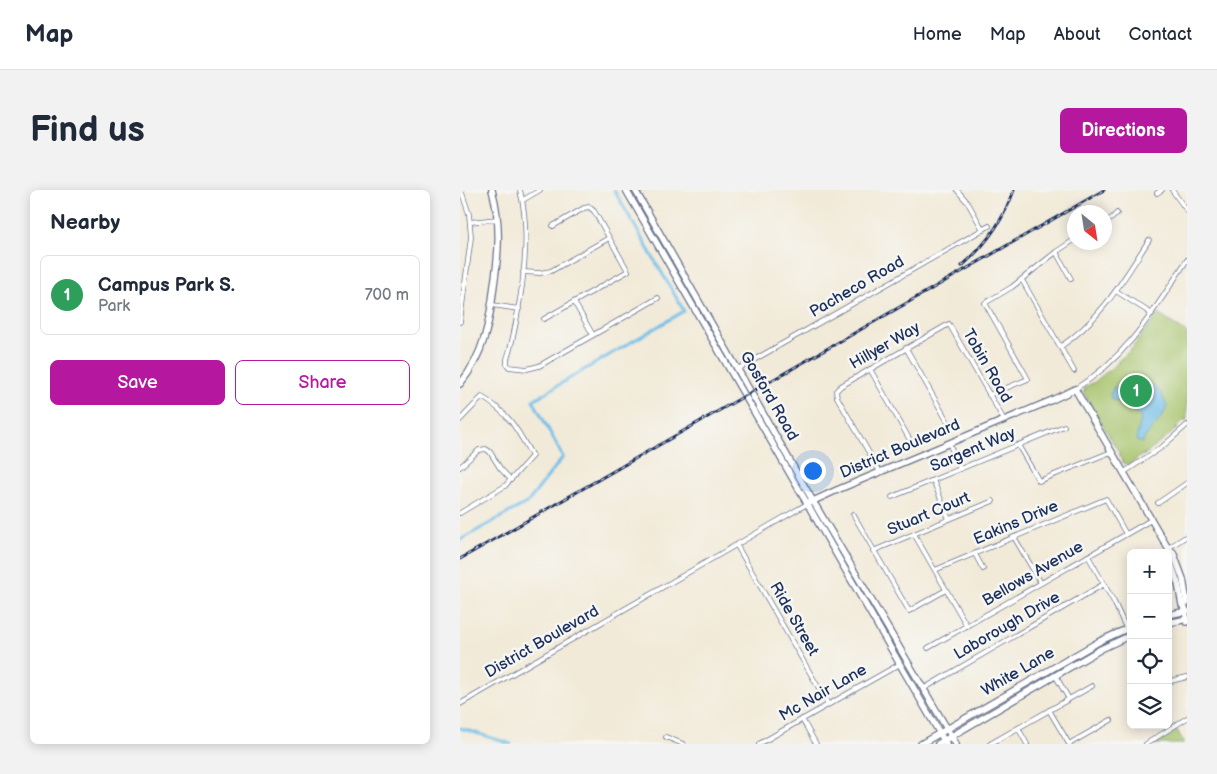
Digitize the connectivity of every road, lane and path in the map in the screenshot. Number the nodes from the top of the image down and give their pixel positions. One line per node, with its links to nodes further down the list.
1 (461, 190): 16 (street)
2 (492, 190): 15 (main road)
3 (520, 190): 11 (street)
4 (540, 190): 11 (street)
5 (626, 190): 40 (main road, Gosford Road)
6 (635, 190): 43 (main road, Gosford Road)
7 (956, 190): 19 (street)
8 (1162, 190): 10 (street)
9 (1172, 190): 12 (street)
10 (1157, 193)
11 (523, 200): 25 (street)
12 (1187, 211)
13 (1117, 213): 14 (street)
14 (1112, 218)
15 (498, 219): 16 (street); 33 (main road)
16 (470, 222): 29 (street)
17 (553, 226): 20 (street)
18 (989, 226): 19 (street, Pacheco Road)
19 (982, 230): 43 (street, Pacheco Road)
20 (609, 238): 25 (street); 32 (street)
21 (1149, 240): 30 (street)
22 (1067, 245): 23 (street)
23 (1056, 252): 26 (street); 28 (street)
24 (1187, 260): 35 (street, District Boulevard)
25 (523, 272): 34 (street)
26 (1071, 279)
27 (460, 280): 29 (street)
28 (1022, 280): 41 (street); 50 (street)
29 (466, 281): 37 (street)
30 (1116, 291): 35 (street); 41 (street)
31 (658, 298): 39 (street)
32 (574, 302): 36 (street); 39 (street)
33 (492, 305): 34 (street); 47 (main road)
34 (519, 309): 39 (street)
35 (1152, 314): 48 (street, District Boulevard)
36 (544, 320)
37 (460, 322)
38 (949, 324): 42 (street, Hillyer Way); 50 (street, Tobin Road)
39 (593, 335)
40 (717, 347): 43 (main road); 45 (main road, Gosford Road)
41 (1060, 347): 46 (street)
42 (906, 348): 44 (street, Hillyer Way); 56 (street)
43 (738, 369): 49 (main road, Gosford Road)
44 (870, 369): 59 (street); 67 (street, Hillyer Way)
45 (731, 371): 49 (main road); 52 (main road, Gosford Road)
46 (1074, 371)
47 (461, 380)
48 (1075, 389): 54 (main road, District Boulevard); 63 (main road)
49 (750, 390): 58 (main road, Gosford Road)
50 (990, 395): 54 (street, Tobin Road)
51 (460, 413): 53 (street)
52 (756, 416): 58 (main road); 60 (main road, Gosford Road)
53 (462, 419): 69 (street)
54 (1004, 420): 61 (main road, District Boulevard)
55 (1187, 425): 68 (street)
56 (950, 426)
57 (1064, 426): 62 (street, Sargent Way)
58 (778, 438): 65 (main road, Gosford Road)
59 (911, 442)
60 (772, 443): 65 (main road); 74 (main road, Gosford Road)
61 (949, 443): 66 (street); 67 (main road, District Boulevard)
62 (1018, 445): 63 (street); 66 (street, Sargent Way)
63 (1111, 452): 68 (main road)
64 (460, 467): 69 (street)
65 (795, 468): 74 (main road, Gosford Road)
66 (960, 469): 70 (street, Sargent Way)
67 (880, 472): 74 (main road, District Boulevard)
68 (1124, 473): 79 (main road)
69 (511, 480): 76 (street)
70 (933, 480): 72 (street, Sargent Way); 78 (street)
71 (1187, 483): 75 (street)
72 (892, 497)
73 (993, 501): 78 (street, Stuart Court)
74 (810, 503): 84 (street, District Boulevard); 92 (main road, Gosford Road); 98 (main road, Gosford Road)
75 (1158, 504)
76 (460, 513)
77 (853, 514): 86 (street)
78 (949, 519): 80 (street, Stuart Court)
79 (1151, 520): 81 (street, Bellows Avenue); 85 (main road)
80 (914, 534): 86 (street, Stuart Court); 91 (street)
81 (1126, 534): 83 (street, Eakins Drive); 88 (street, Bellows Avenue)
82 (1187, 536): 85 (street)
83 (1014, 537): 87 (street, Eakins Drive); 93 (street)
84 (737, 546): 113 (street, District Boulevard); 114 (street, Ride Street)
85 (1168, 549)
86 (874, 550): 95 (street)
87 (975, 554): 90 (street); 91 (street, Eakins Drive)
88 (1088, 556): 93 (street, Bellows Avenue); 94 (street)
89 (1172, 567): 96 (main road)
90 (983, 569)
91 (935, 570): 95 (street)
92 (849, 577): 98 (main road); 106 (main road, Gosford Road)
93 (1041, 584): 102 (street, Bellows Avenue)
94 (1104, 584): 101 (street); 111 (street, Laborough Drive)
95 (946, 590): 102 (street)
96 (1186, 608): 97 (main road); 99 (main road)
97 (1172, 613)
98 (879, 614): 111 (main road, Gosford Road)
99 (1187, 620): 100 (main road)
100 (1172, 622)
101 (1127, 624)
102 (967, 626): 105 (street, Bellows Avenue)
103 (1127, 628): 120 (main road, White Lane)
104 (1127, 637): 107 (main road, White Lane)
105 (928, 648)
106 (900, 664): 111 (main road); 114 (street, Mc Nair Lane); 121 (main road, Gosford Road)
107 (1055, 675): 112 (street); 122 (main road, White Lane)
108 (1187, 676): 109 (street)
109 (1172, 681)
110 (1092, 686): 112 (street)
111 (922, 687): 120 (main road, Gosford Road)
112 (1069, 699): 115 (street)
113 (460, 704)
114 (828, 704): 117 (street, Mc Nair Lane)
115 (1049, 710): 119 (street); 132 (street)
116 (1187, 718): 133 (street)
117 (802, 719): 126 (street, Mc Nair Lane); 127 (street)
118 (1111, 720): 132 (street)
119 (1018, 728): 130 (street); 131 (street)
120 (947, 729): 121 (main road, White Lane); 122 (main road, Gosford Road)
121 (940, 733): 124 (main road, Gosford Road); 128 (main road, White Lane)
122 (951, 736): 124 (main road, White Lane); 129 (main road, Gosford Road)
123 (666, 737): 125 (street)
124 (943, 743)
125 (683, 744)
126 (759, 744)
127 (816, 744)
128 (920, 744)
129 (956, 744)
130 (990, 744)
131 (1027, 744)
132 (1069, 744)
133 (1146, 744)

